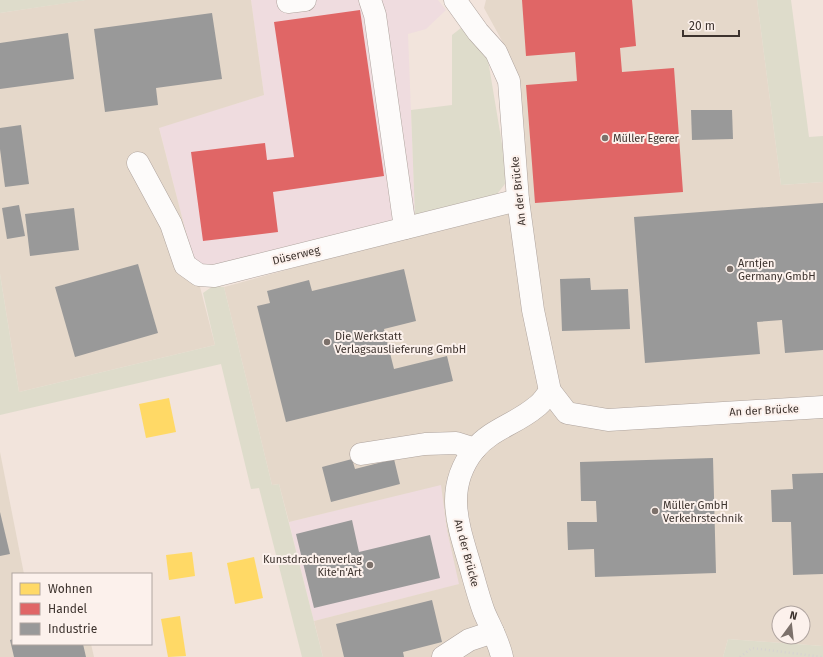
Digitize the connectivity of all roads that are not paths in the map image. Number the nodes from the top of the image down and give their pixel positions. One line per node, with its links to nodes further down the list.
1 (370, 0): 5 (street)
2 (460, 2): 4 (street, An der Brücke)
3 (138, 163): 5 (street, Düserweg)
4 (518, 200): 5 (street, Düserweg); 6 (street, An der Brücke)
5 (405, 228)
6 (550, 391): 7 (street, An der Brücke); 8 (street, An der Brücke)
7 (823, 407)
8 (475, 449): 9 (street); 10 (street, An der Brücke)
9 (361, 454)
10 (493, 632): 11 (street); 12 (street, An der Brücke)
11 (443, 657)
12 (502, 657)

